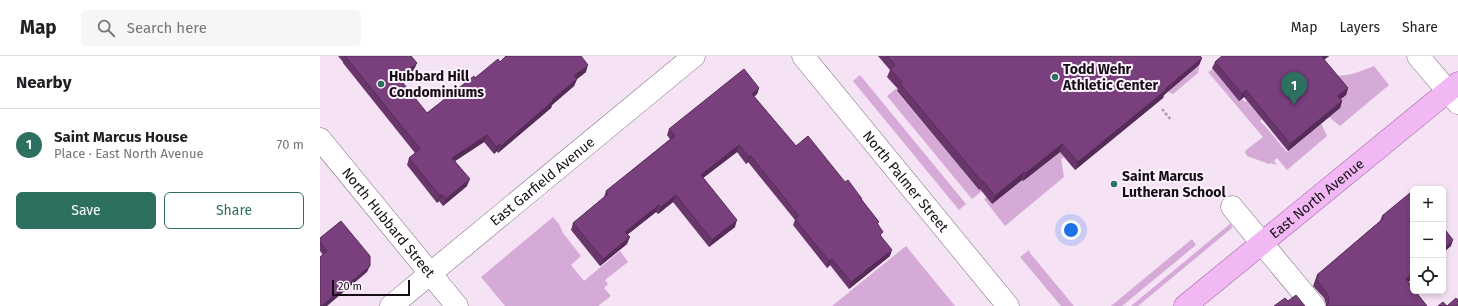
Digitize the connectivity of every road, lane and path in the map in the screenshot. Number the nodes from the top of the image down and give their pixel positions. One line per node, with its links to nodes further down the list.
1 (694, 56): 10 (street, East Garfield Avenue)
2 (803, 56): 13 (street, North Palmer Street)
3 (1418, 56): 4 (street)
4 (1455, 92): 9 (main road, East North Avenue)
5 (1162, 109): 6 (path)
6 (1171, 120)
7 (320, 139): 10 (street, North Hubbard Street)
8 (1232, 207): 9 (street)
9 (1262, 243): 14 (main road, East North Avenue); 15 (street)
10 (430, 273): 11 (street, East Garfield Avenue); 12 (street, North Hubbard Street)
11 (391, 306)
12 (457, 306)
13 (1008, 306)
14 (1185, 306)
15 (1314, 306)

